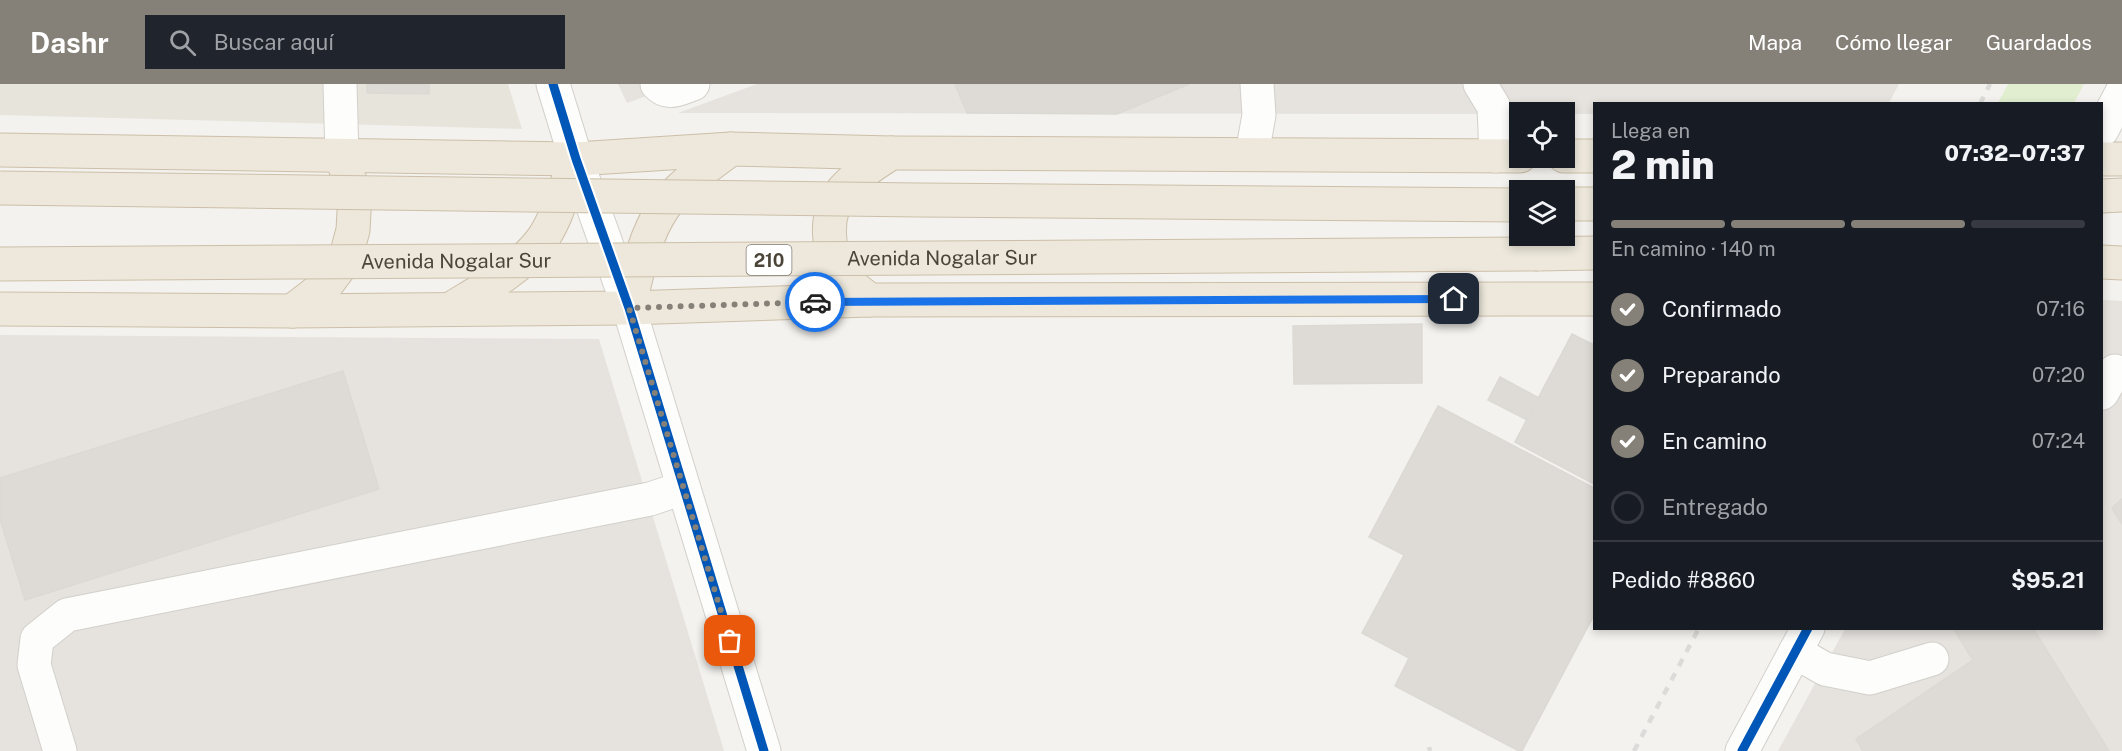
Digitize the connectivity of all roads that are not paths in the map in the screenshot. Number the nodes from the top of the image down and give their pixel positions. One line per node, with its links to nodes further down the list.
1 (340, 84): 16 (street)
2 (553, 84): 17 (street)
3 (657, 84): 4 (street)
4 (693, 84)
5 (1257, 84): 12 (street)
6 (1480, 84): 13 (street)
7 (2122, 92): 8 (street)
8 (2103, 128)
9 (731, 149): 11 (highway); 17 (highway); 33 (highway)
10 (0, 150): 16 (highway)
11 (891, 153): 12 (highway); 31 (highway)
12 (1252, 154): 13 (highway)
13 (1508, 156)
14 (1575, 156): 15 (highway)
15 (1593, 156)
16 (342, 157): 17 (highway); 35 (highway)
17 (576, 159): 32 (highway); 33 (street)
18 (2103, 159): 19 (highway)
19 (2122, 159)
20 (0, 188): 25 (highway, bridge)
21 (2122, 195): 22 (highway)
22 (2103, 196)
23 (1575, 204): 24 (highway)
24 (1593, 204)
25 (1509, 205)
26 (1593, 253): 29 (highway, Avenida Nogalar Sur / 210, bridge)
27 (2103, 262): 28 (highway)
28 (2122, 263)
29 (0, 264)
30 (1593, 299): 31 (highway)
31 (870, 300): 33 (highway)
32 (452, 308): 33 (highway); 35 (highway)
33 (629, 308): 36 (street)
34 (0, 309): 35 (highway)
35 (292, 311)
36 (683, 488): 39 (street); 40 (street)
37 (1802, 640): 38 (street); 41 (street)
38 (1932, 659)
39 (60, 751)
40 (764, 751)
41 (1742, 751)

